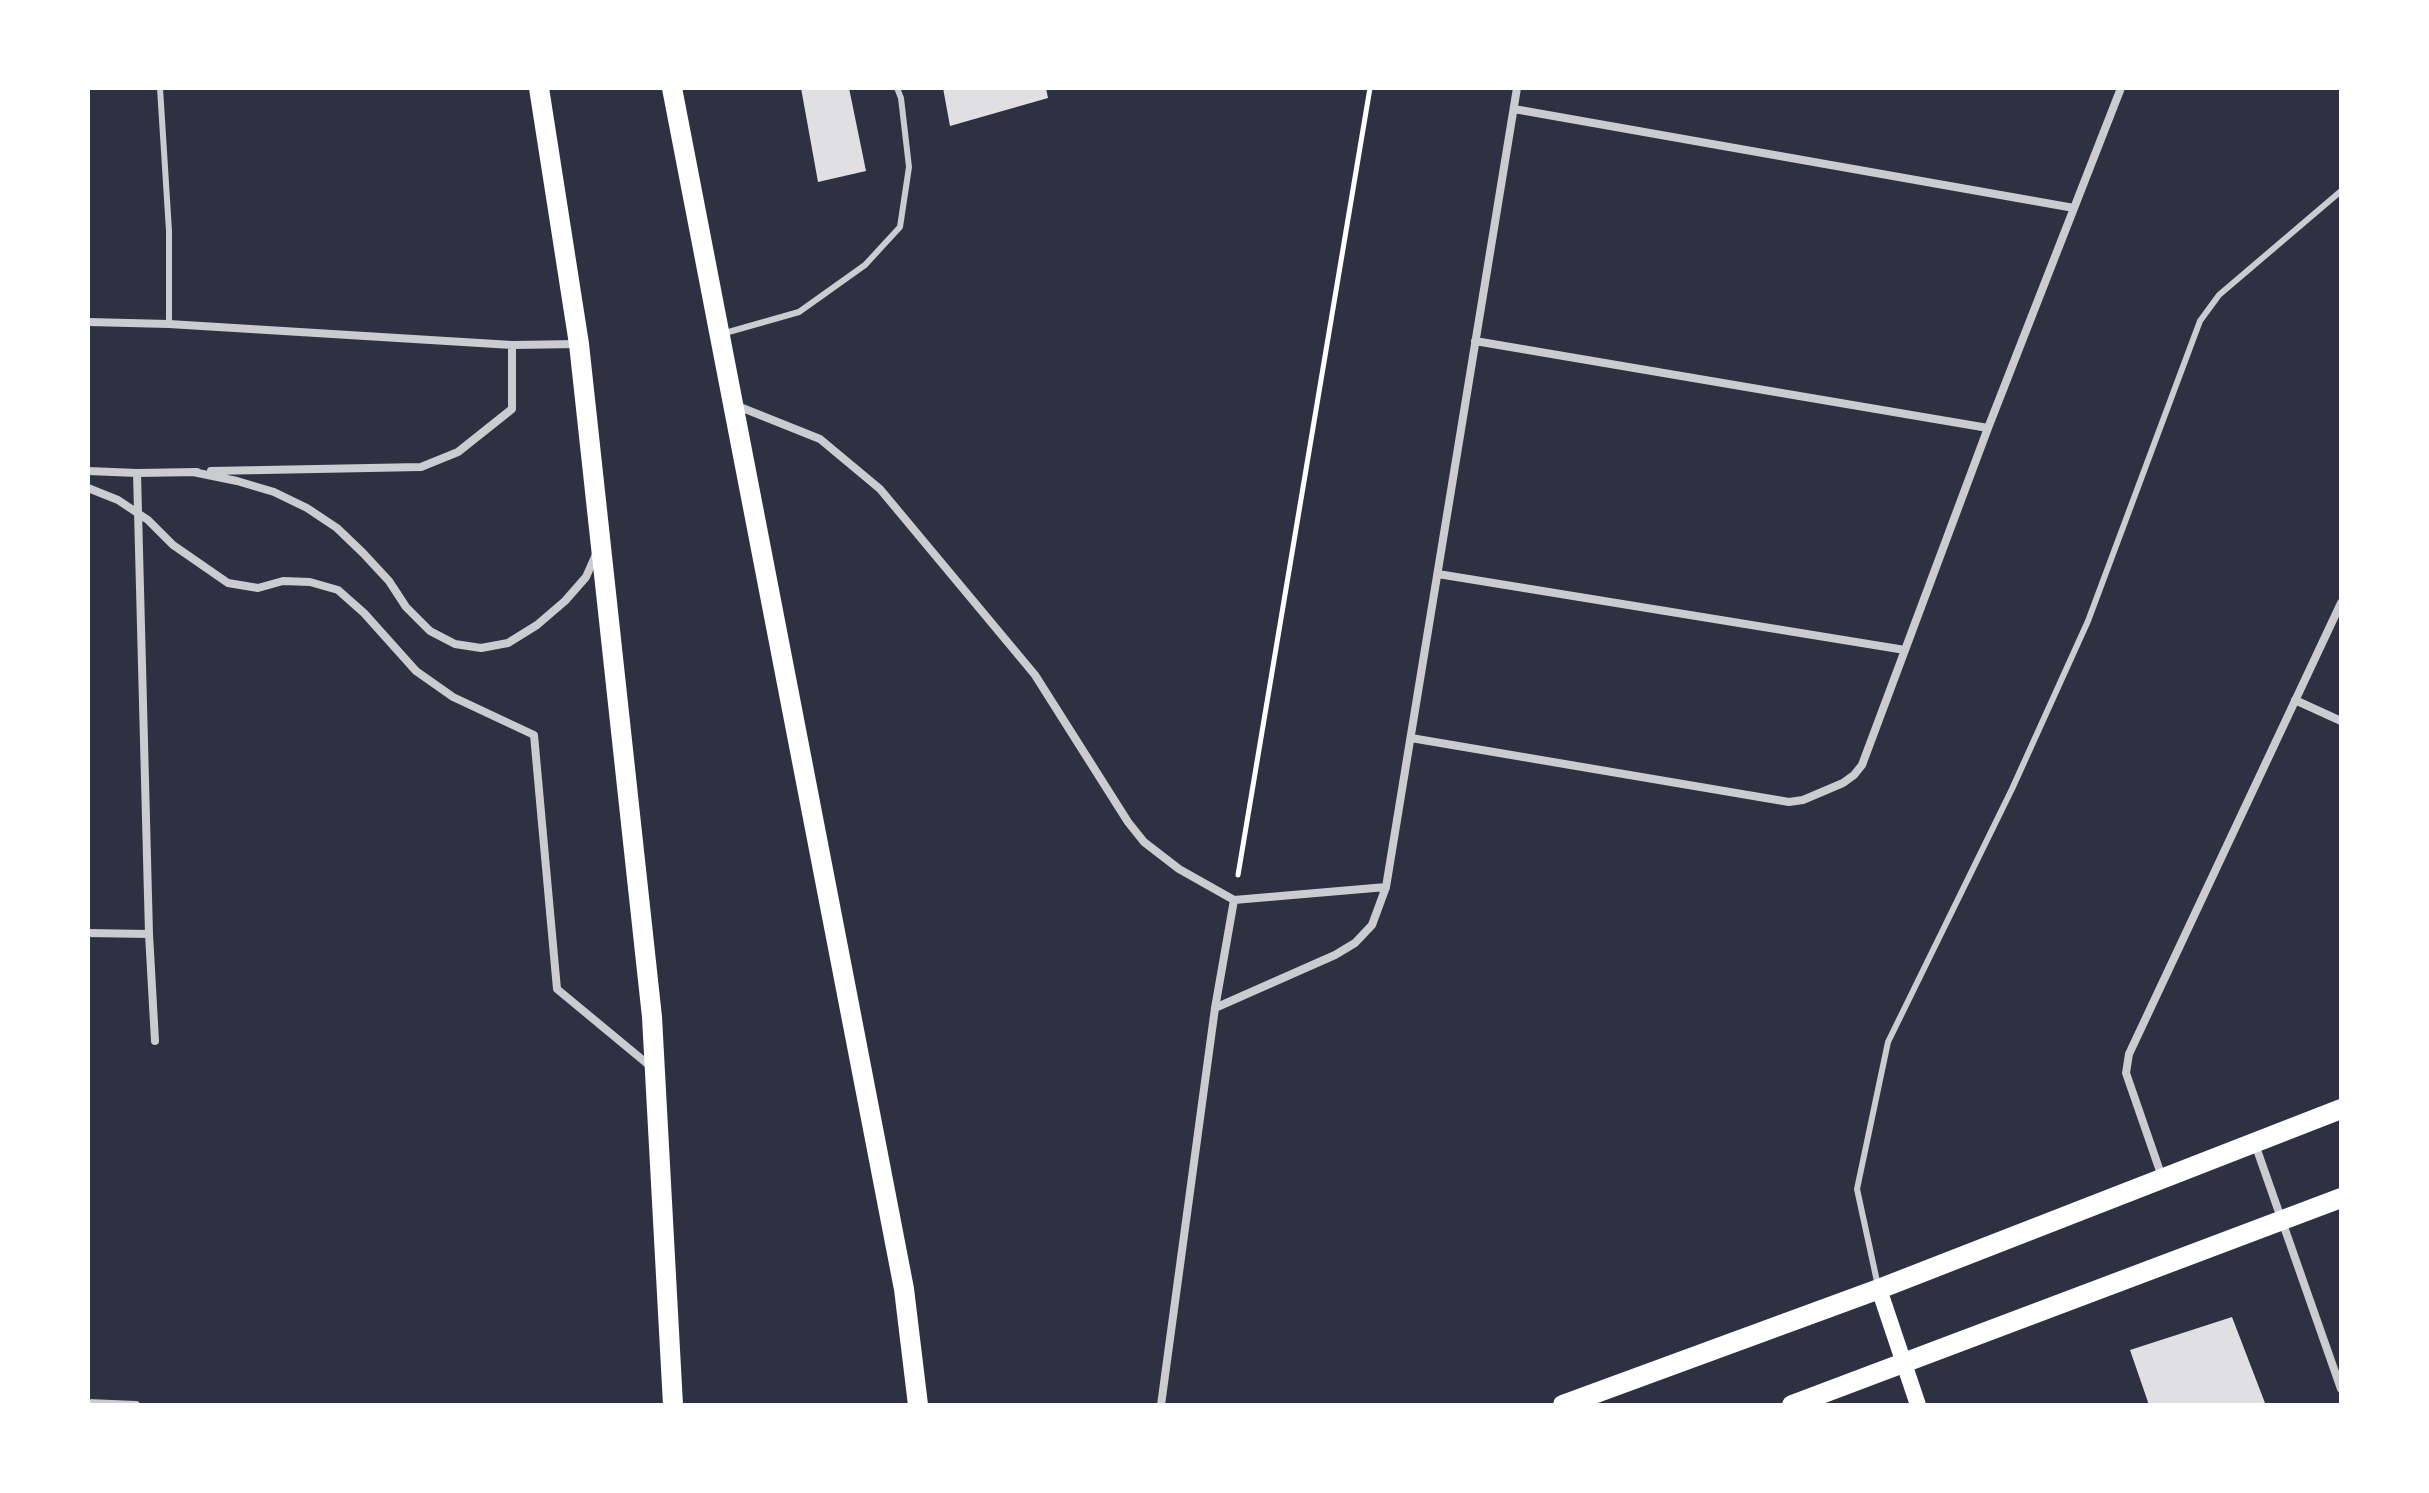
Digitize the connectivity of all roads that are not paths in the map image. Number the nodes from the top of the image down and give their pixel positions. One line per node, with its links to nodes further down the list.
1 (160, 88): 11 (lane)
2 (539, 88): 14 (main road)
3 (672, 88): 12 (main road)
4 (897, 88): 12 (lane)
5 (1517, 88): 7 (street)
6 (2121, 88): 9 (street)
7 (1514, 109): 9 (street); 13 (street)
8 (2341, 191): 42 (lane)
9 (2074, 208): 17 (street)
10 (88, 322): 11 (street)
11 (169, 324): 15 (street)
12 (721, 334): 16 (main road)
13 (1475, 341): 17 (street); 24 (street)
14 (579, 344): 15 (street); 23 (main road)
15 (512, 345): 19 (street)
16 (735, 405): 31 (street); 48 (main road)
17 (1988, 428): 26 (street)
18 (88, 471): 20 (street)
19 (193, 472): 20 (street); 23 (street)
20 (137, 473): 22 (street)
21 (88, 488): 22 (street)
22 (138, 513): 33 (street); 36 (street)
23 (601, 543): 36 (main road)
24 (1438, 574): 26 (street); 29 (street)
25 (2341, 603): 27 (street)
26 (1905, 650): 29 (street)
27 (2295, 700): 28 (street); 39 (street)
28 (2341, 721)
29 (1411, 738): 30 (street)
30 (1386, 887): 31 (street); 34 (street)
31 (1234, 900): 34 (street)
32 (88, 933): 33 (street)
33 (149, 934): 35 (street)
34 (1215, 1008): 49 (street)
35 (155, 1041)
36 (655, 1070): 47 (main road)
37 (2341, 1109): 38 (main road)
38 (2255, 1143): 39 (main road); 41 (street)
39 (2162, 1177): 42 (main road)
40 (2341, 1198): 41 (main road)
41 (2282, 1221): 43 (main road); 44 (street)
42 (1879, 1289): 43 (main road); 50 (main road)
43 (1904, 1364): 51 (main road); 52 (main road)
44 (2341, 1389)
45 (88, 1403): 46 (street)
46 (136, 1405)
47 (673, 1405)
48 (918, 1405)
49 (1161, 1405)
50 (1563, 1405)
51 (1792, 1405)
52 (1918, 1405)

